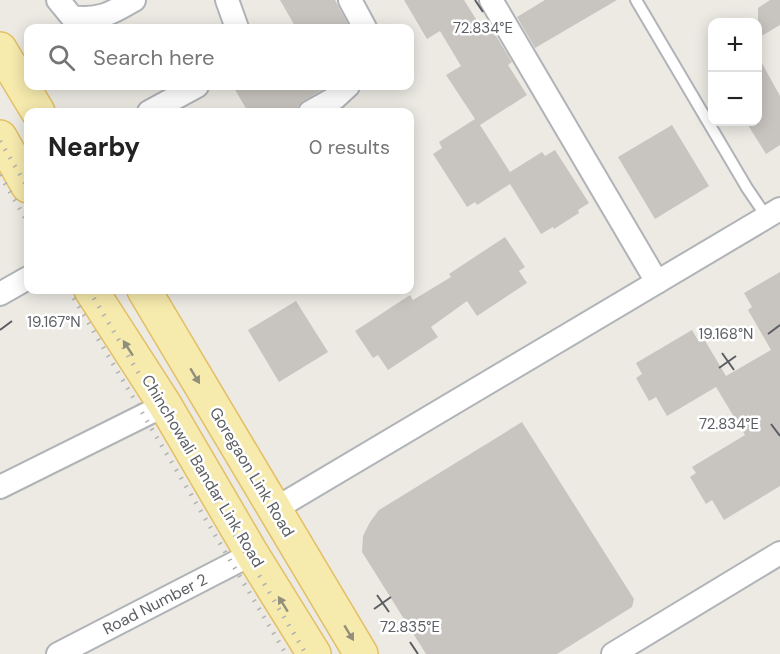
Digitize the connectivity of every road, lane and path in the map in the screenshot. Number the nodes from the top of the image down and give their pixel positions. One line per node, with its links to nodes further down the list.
1 (58, 0): 2 (street)
2 (134, 0)
3 (227, 0): 7 (street)
4 (350, 0): 8 (street)
5 (490, 0): 21 (street)
6 (636, 0): 19 (lane)
7 (236, 24)
8 (362, 24)
9 (0, 49): 10 (main road)
10 (24, 89)
11 (25, 90): 14 (main road)
12 (190, 90): 15 (street)
13 (344, 90): 16 (street)
14 (36, 108)
15 (156, 108)
16 (317, 108)
17 (0, 136): 18 (main road)
18 (24, 179)
19 (773, 213): 21 (street)
20 (24, 280): 22 (street)
21 (657, 282): 27 (street)
22 (0, 294)
23 (94, 294): 25 (main road, Chinchowali Bandar Link Road, one-way to 23)
24 (146, 294): 27 (main road, Goregaon Link Road, one-way to 27)
25 (165, 405): 26 (street); 29 (main road, Chinchowali Bandar Link Road)
26 (0, 488)
27 (275, 508): 32 (main road, Goregaon Link Road, one-way to 32)
28 (780, 553): 33 (street)
29 (252, 554): 30 (street, Road Number 2); 31 (main road, Chinchowali Bandar Link Road, one-way to 29)
30 (64, 653)
31 (314, 654)
32 (361, 654)
33 (613, 654)

